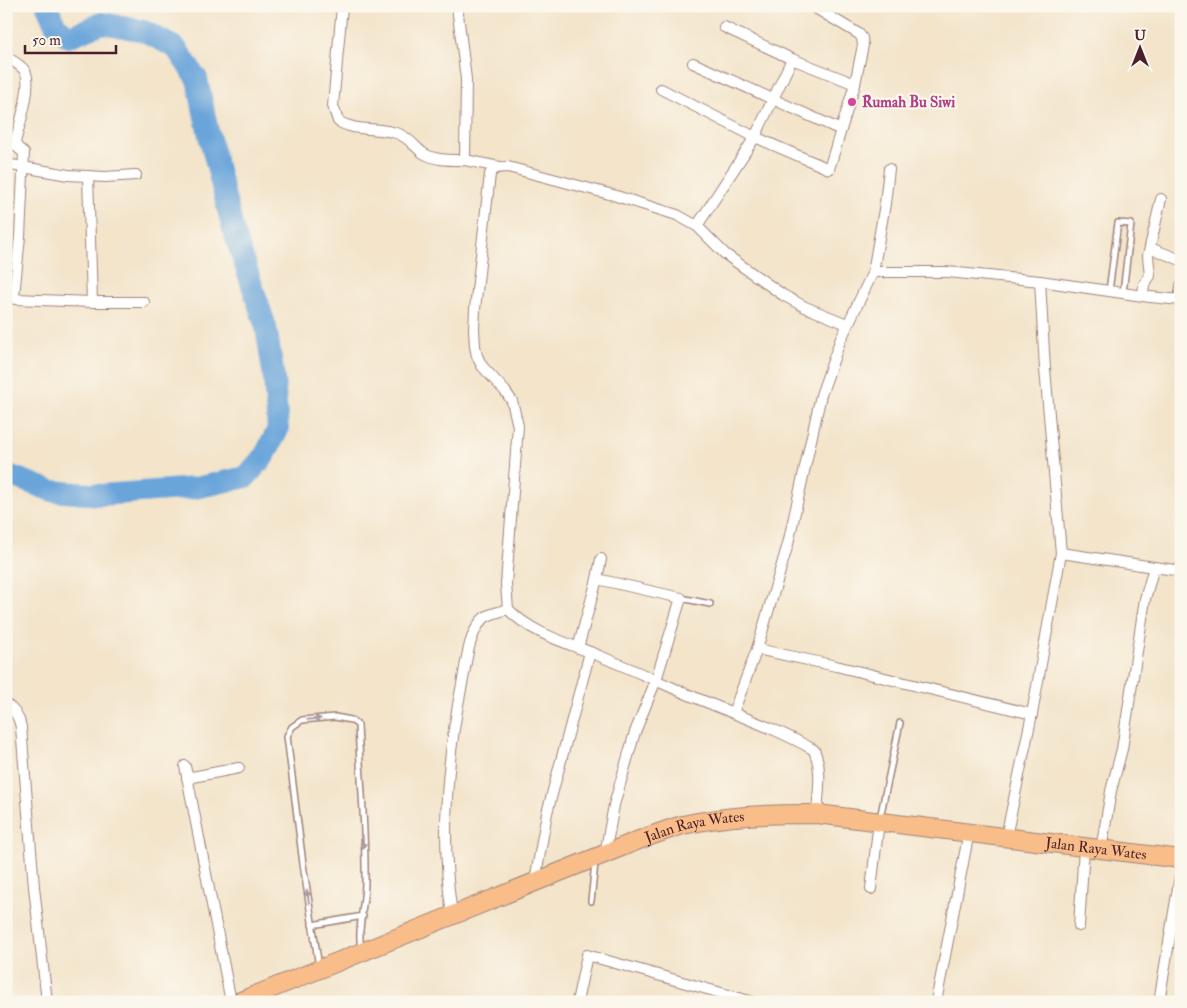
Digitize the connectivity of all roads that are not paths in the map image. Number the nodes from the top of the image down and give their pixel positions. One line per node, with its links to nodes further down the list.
1 (342, 6): 13 (street)
2 (457, 6): 13 (street)
3 (812, 6): 8 (street)
4 (724, 27): 6 (street)
5 (6, 57): 15 (street)
6 (792, 59): 8 (street); 10 (street)
7 (693, 63): 10 (street)
8 (855, 84): 11 (street)
9 (661, 89): 12 (street)
10 (774, 100): 11 (street); 12 (street)
11 (841, 130): 12 (street)
12 (755, 137): 21 (street)
13 (465, 160): 16 (street)
14 (6, 164): 15 (street)
15 (23, 167): 19 (street); 31 (street)
16 (499, 167): 21 (street); 41 (street)
17 (890, 169): 24 (street)
18 (136, 175): 19 (street)
19 (88, 176): 31 (street)
20 (1161, 199): 22 (street)
21 (698, 226): 33 (street)
22 (1150, 248): 23 (street); 29 (street)
23 (1181, 260)
24 (873, 272): 25 (street); 33 (street)
25 (1040, 281): 27 (street); 34 (street)
26 (1181, 286): 30 (street)
27 (1109, 291): 28 (street); 28 (lane)
28 (1123, 293): 29 (street)
29 (1142, 296): 30 (street)
30 (1180, 300)
31 (92, 302): 32 (street)
32 (144, 302)
33 (847, 324): 43 (street)
34 (1061, 553): 36 (street); 48 (street)
35 (601, 559): 38 (street)
36 (1154, 567): 37 (street); 57 (street)
37 (1181, 571)
38 (597, 579): 39 (street); 42 (street)
39 (680, 598): 40 (lane); 45 (street)
40 (710, 604)
41 (508, 609): 42 (street); 64 (street)
42 (578, 648): 44 (street)
43 (757, 649): 47 (street); 48 (street)
44 (590, 652): 45 (street); 61 (street)
45 (656, 680): 47 (street); 58 (street)
46 (6, 704): 70 (street)
47 (732, 713): 53 (street)
48 (1032, 714): 56 (street)
49 (900, 723): 54 (lane)
50 (185, 766): 52 (street)
51 (239, 768): 52 (street)
52 (187, 778): 71 (street)
53 (817, 814): 54 (highway, Jalan Raya Wates); 58 (highway, Jalan Raya Wates)
54 (879, 821): 55 (highway, Jalan Raya Wates); 62 (street)
55 (970, 832): 56 (highway, Jalan Raya Wates); 75 (street)
56 (1006, 837): 57 (highway, Jalan Raya Wates)
57 (1093, 849): 59 (highway, Jalan Raya Wates); 67 (street)
58 (600, 855): 61 (highway, Jalan Raya Wates); 63 (lane)
59 (1181, 859)
60 (1181, 870): 76 (street)
61 (535, 881): 64 (highway, Jalan Raya Wates)
62 (871, 889)
63 (591, 901)
64 (452, 914): 68 (highway, Jalan Raya Wates)
65 (363, 916): 66 (lane); 66 (lane, one-way to 65); 68 (lane)
66 (312, 925): 69 (lane)
67 (1079, 926)
68 (362, 952): 69 (highway, Jalan Raya Wates)
69 (319, 970): 72 (highway, Jalan Raya Wates)
70 (47, 1002)
71 (231, 1002)
72 (238, 1002)
73 (577, 1002): 74 (street)
74 (753, 1002)
75 (936, 1002)
76 (1159, 1002)

